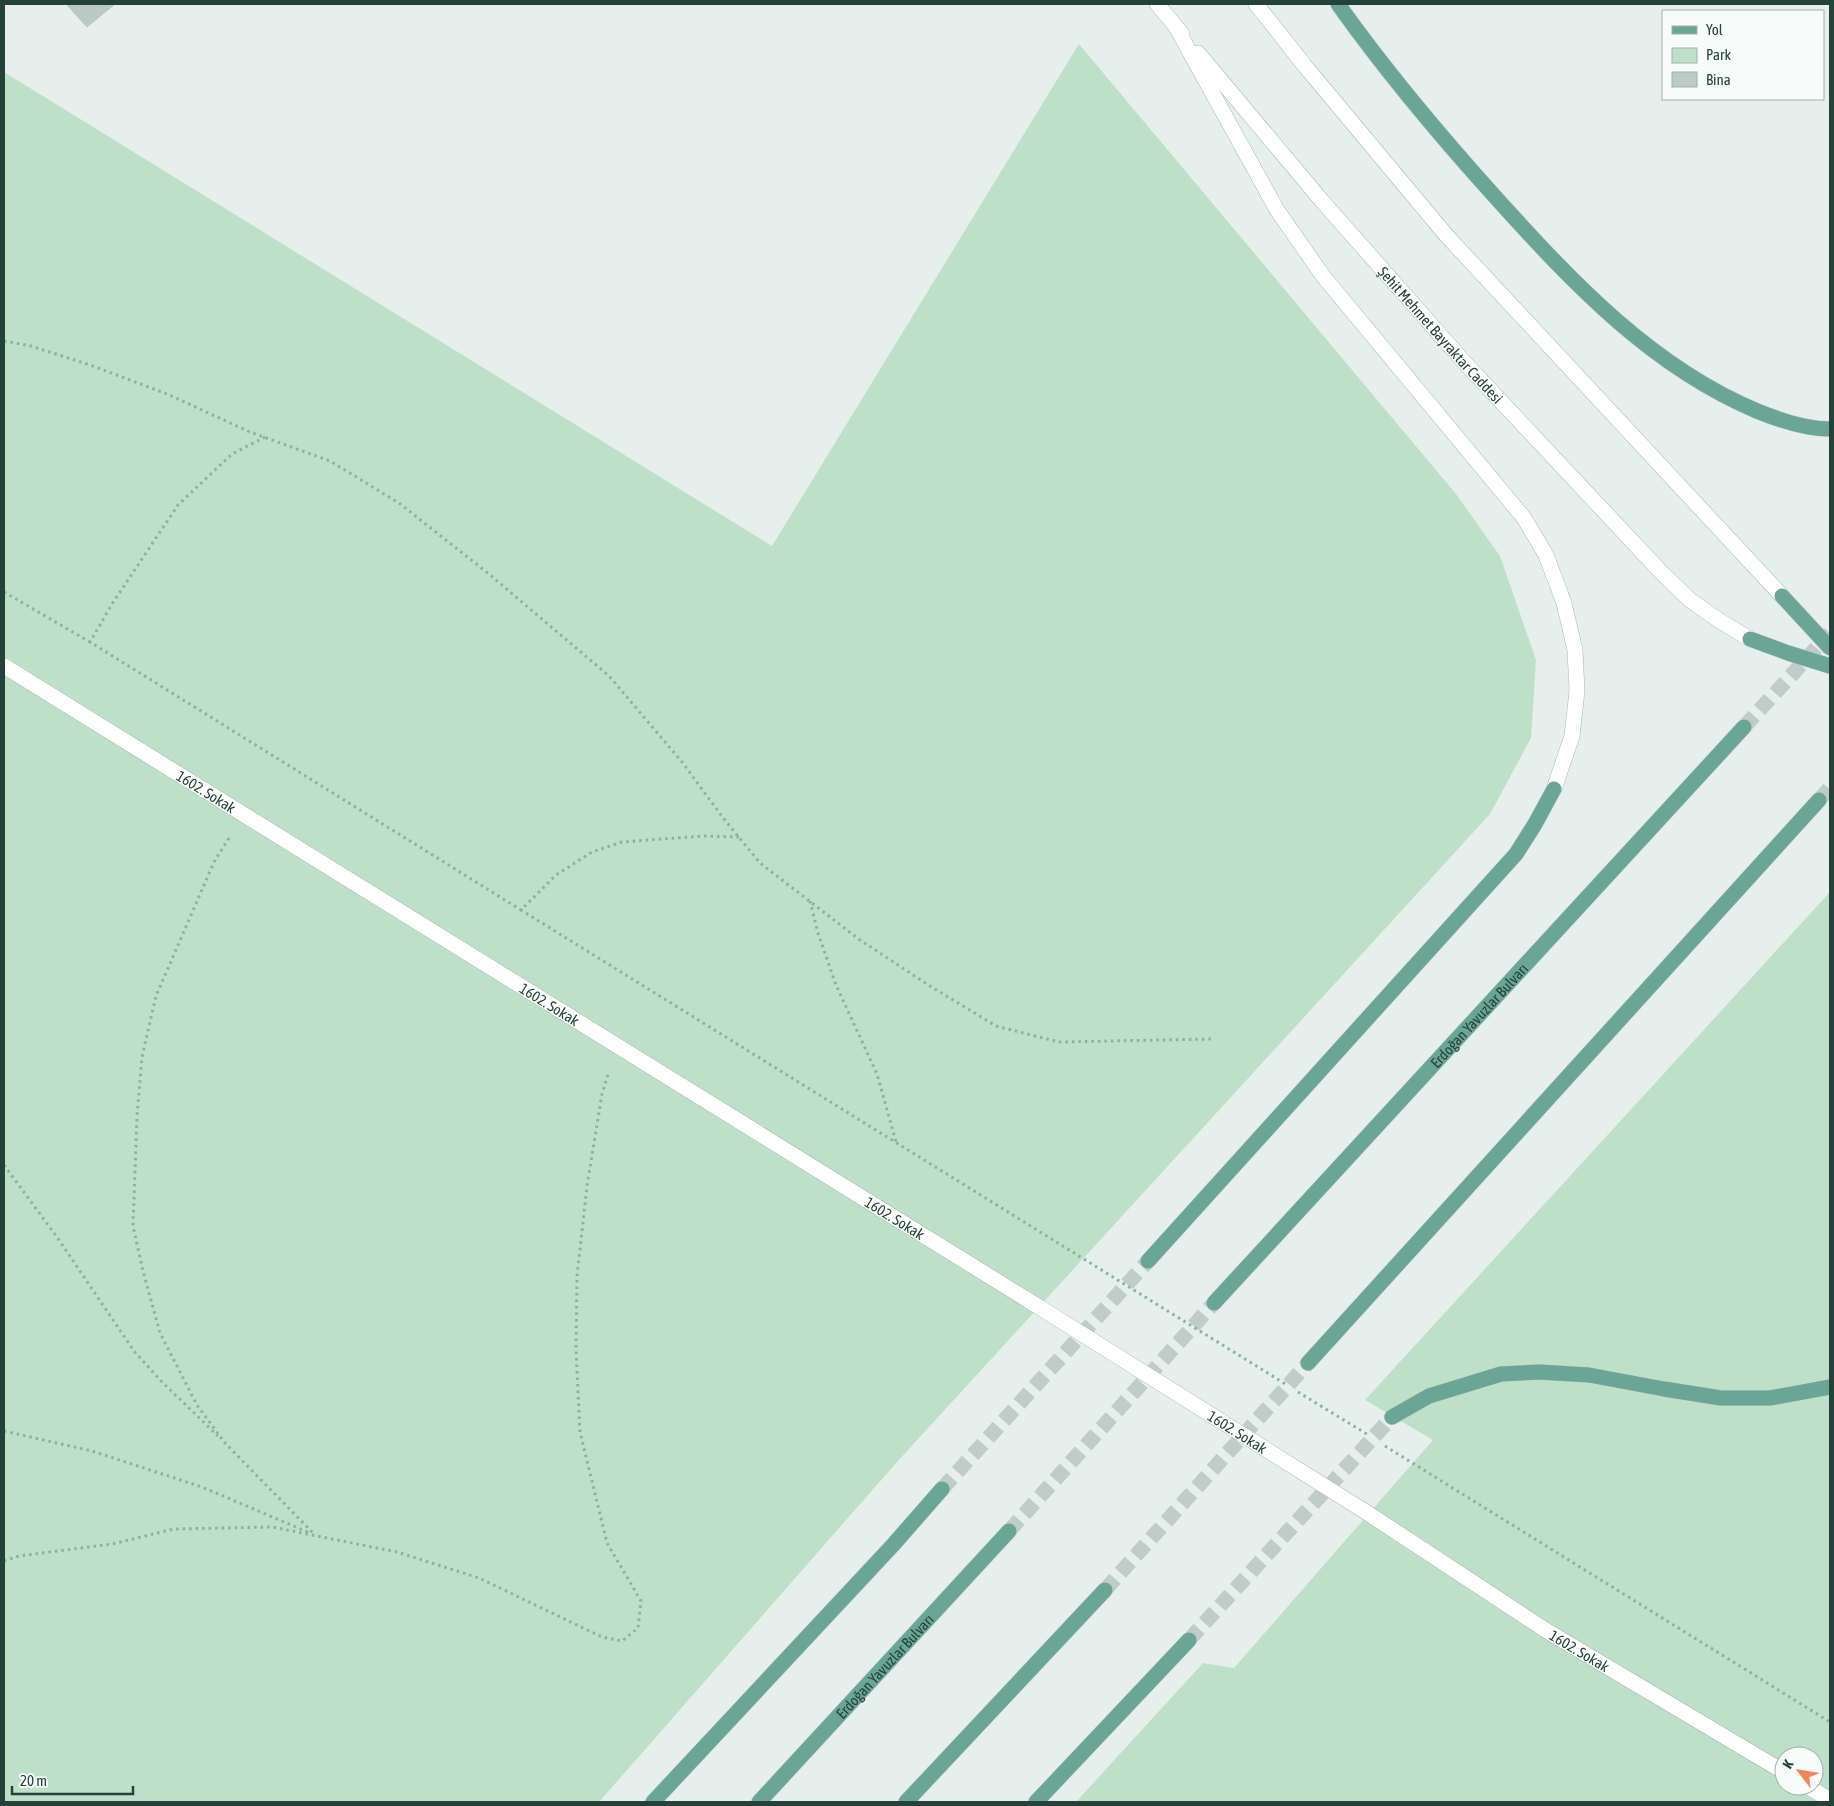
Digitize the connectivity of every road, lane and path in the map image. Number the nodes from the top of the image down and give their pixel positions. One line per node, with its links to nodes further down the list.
1 (1157, 4): 4 (main road, Şehit Mehmet Bayraktar Caddesi)
2 (1256, 4): 10 (main road, bridge)
3 (1338, 4): 6 (main road)
4 (1176, 27): 12 (main road, Şehit Mehmet Bayraktar Caddesi); 23 (main road)
5 (4, 341): 7 (path)
6 (1830, 429)
7 (265, 437): 9 (path); 16 (path)
8 (4, 592): 9 (path)
9 (90, 642): 18 (path)
10 (1830, 648)
11 (4, 666): 15 (main road, 1602. Sokak)
12 (1830, 666)
13 (1744, 727): 24 (main road, Erdoğan Yavuzlar Bulvarı)
14 (1819, 800): 25 (main road)
15 (244, 814): 20 (main road, 1602. Sokak); 30 (path)
16 (739, 837): 17 (path); 18 (path)
17 (810, 900): 19 (path); 21 (path)
18 (521, 910): 21 (path)
19 (1214, 1039)
20 (617, 1044): 34 (path); 39 (main road, 1602. Sokak)
21 (896, 1142): 29 (path)
22 (4, 1165): 30 (path)
23 (1148, 1261)
24 (1214, 1303)
25 (1308, 1363)
26 (1830, 1387): 27 (main road)
27 (1392, 1417)
28 (4, 1431): 34 (path)
29 (1372, 1437)
30 (226, 1443): 34 (path)
31 (1380, 1443): 38 (path)
32 (942, 1489): 40 (main road)
33 (1009, 1531): 41 (main road, Erdoğan Yavuzlar Bulvarı)
34 (315, 1536): 35 (path)
35 (4, 1561)
36 (1105, 1590): 42 (main road)
37 (1189, 1640): 43 (main road)
38 (1830, 1722)
39 (1774, 1766)
40 (653, 1802)
41 (759, 1802)
42 (906, 1802)
43 (1036, 1802)

